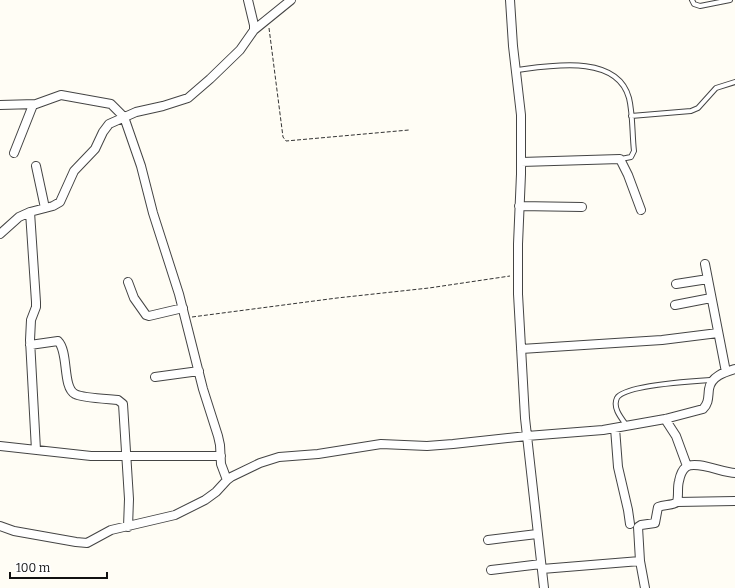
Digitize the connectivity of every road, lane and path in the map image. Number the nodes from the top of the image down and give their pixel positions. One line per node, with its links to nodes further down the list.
1 (248, 0): 8 (street)
2 (291, 0): 7 (street)
3 (510, 0): 9 (street)
4 (692, 0): 6 (lane)
5 (730, 0): 6 (lane)
6 (722, 1)
7 (267, 19): 8 (street); 15 (path)
8 (254, 30): 14 (street)
9 (516, 70): 13 (lane); 18 (street)
10 (735, 82): 13 (lane)
11 (0, 105): 12 (street)
12 (33, 105): 14 (street); 16 (street)
13 (631, 116): 17 (lane)
14 (124, 117): 22 (street); 33 (street)
15 (409, 130)
16 (14, 154)
17 (620, 159): 18 (street); 23 (street)
18 (521, 162): 20 (street)
19 (36, 166): 22 (street)
20 (519, 206): 21 (street); 27 (street)
21 (582, 207)
22 (45, 208): 24 (street)
23 (641, 210)
24 (30, 212): 25 (street); 36 (street)
25 (0, 233)
26 (705, 264): 28 (street)
27 (518, 274): 34 (path); 37 (street)
28 (708, 279): 30 (street); 31 (street)
29 (128, 282): 33 (street)
30 (676, 284)
31 (711, 298): 32 (street); 35 (street)
32 (676, 305)
33 (183, 308): 34 (street)
34 (185, 317): 39 (street)
35 (718, 333): 37 (street); 40 (street)
36 (30, 344): 48 (street); 49 (street)
37 (521, 349): 46 (street)
38 (735, 368): 40 (street)
39 (199, 371): 41 (street); 50 (street)
40 (726, 372): 42 (street)
41 (155, 377)
42 (713, 380): 43 (street); 44 (lane)
43 (665, 419): 44 (street); 51 (street)
44 (627, 426): 45 (street)
45 (615, 428): 46 (street); 56 (street)
46 (527, 436): 53 (street); 59 (street)
47 (0, 446): 48 (street)
48 (36, 450): 49 (street)
49 (126, 455): 50 (street); 58 (street)
50 (221, 456): 53 (street)
51 (687, 466): 52 (street); 55 (street)
52 (735, 473)
53 (226, 480): 58 (street)
54 (735, 501): 55 (street)
55 (678, 502): 61 (street)
56 (630, 524)
57 (0, 526): 58 (street)
58 (128, 527)
59 (538, 534): 60 (street); 62 (street)
60 (488, 540)
61 (640, 561): 62 (street); 65 (street)
62 (541, 566): 63 (street); 64 (street)
63 (491, 570)
64 (544, 588)
65 (645, 588)

